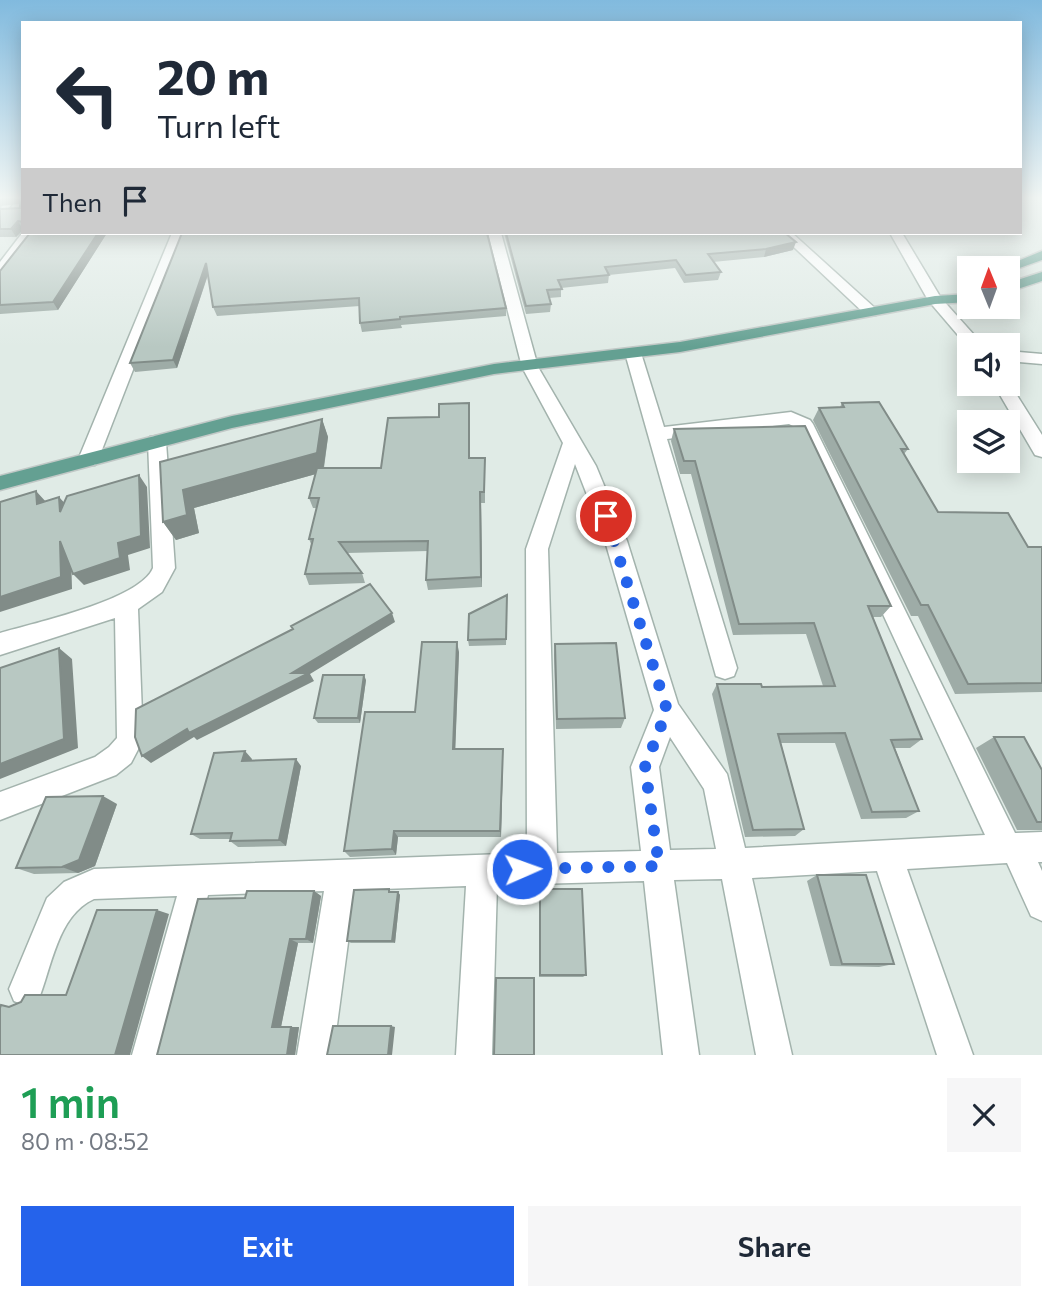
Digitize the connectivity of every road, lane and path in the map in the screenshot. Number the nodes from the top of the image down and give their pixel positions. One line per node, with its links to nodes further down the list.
1 (18, 248): 8 (street)
2 (173, 248): 25 (street)
3 (498, 248): 19 (street)
4 (802, 248): 14 (street)
5 (905, 248): 13 (street)
6 (1042, 255): 7 (main road)
7 (1020, 263)
8 (0, 272)
9 (1042, 276): 10 (main road)
10 (1020, 284)
11 (957, 289): 13 (main road)
12 (957, 299): 13 (main road)
13 (935, 300): 14 (main road); 15 (street)
14 (872, 312): 16 (main road)
15 (964, 333)
16 (633, 353): 19 (main road); 21 (street)
17 (1020, 357): 18 (street)
18 (1042, 359)
19 (530, 367): 22 (main road); 23 (street)
20 (1009, 396): 24 (street)
21 (657, 434): 29 (street); 32 (street)
22 (157, 442): 25 (main road); 27 (street)
23 (573, 442): 30 (street); 36 (street)
24 (1042, 450)
25 (88, 460): 26 (main road)
26 (0, 482)
27 (126, 604): 28 (street); 31 (street)
28 (0, 644)
29 (725, 668)
30 (667, 710): 34 (street); 35 (street)
31 (0, 806)
32 (1022, 848): 33 (street); 40 (street)
33 (887, 855): 34 (street); 47 (street)
34 (736, 864): 35 (street); 46 (street)
35 (659, 866): 36 (street); 45 (street)
36 (542, 868): 37 (street)
37 (482, 871): 38 (street); 44 (street)
38 (342, 876): 39 (street); 43 (street)
39 (197, 882): 41 (street); 42 (street)
40 (1042, 905)
41 (26, 989)
42 (150, 1055)
43 (315, 1055)
44 (474, 1055)
45 (681, 1055)
46 (774, 1055)
47 (955, 1055)

